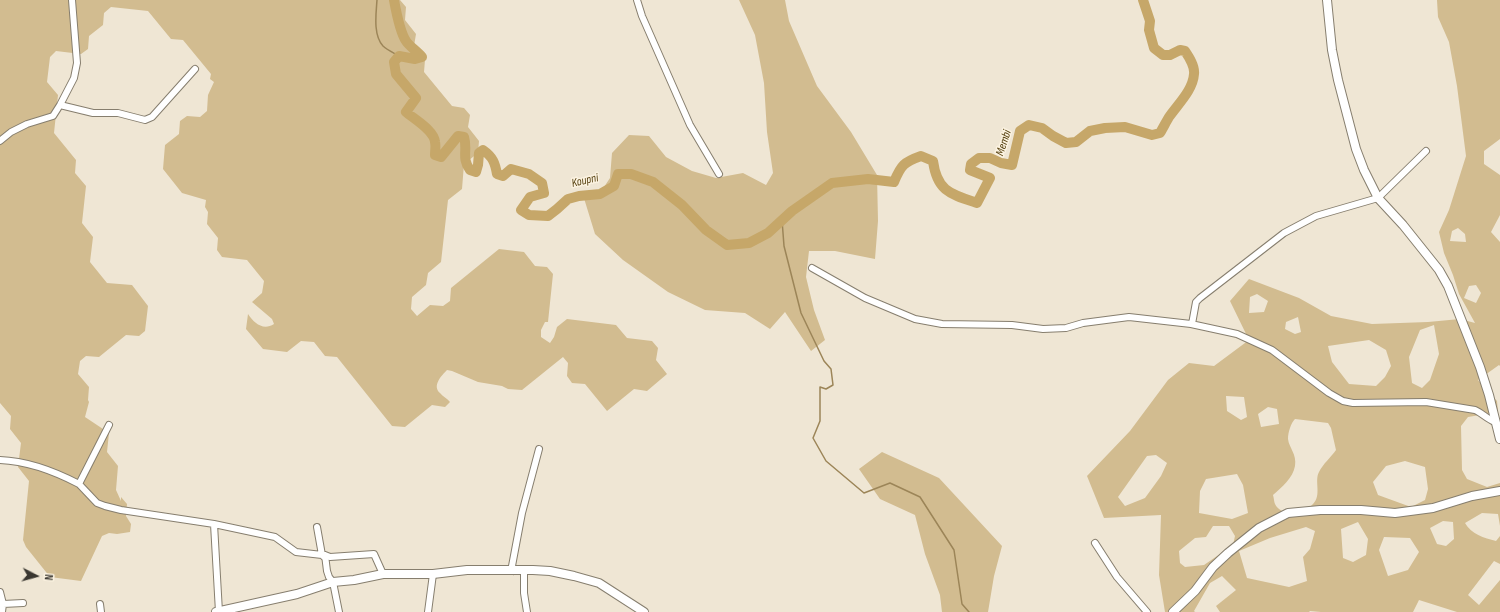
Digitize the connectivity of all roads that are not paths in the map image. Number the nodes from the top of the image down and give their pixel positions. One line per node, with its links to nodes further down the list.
1 (72, 0): 5 (street)
2 (637, 0): 8 (street)
3 (1327, 0): 9 (street)
4 (195, 69): 5 (street)
5 (60, 105): 6 (street)
6 (0, 141)
7 (1426, 151): 9 (street)
8 (719, 174)
9 (1378, 198): 11 (street); 12 (street)
10 (812, 268): 11 (street)
11 (1192, 324): 12 (street)
12 (1495, 422): 14 (street)
13 (109, 425): 17 (street)
14 (1500, 439)
15 (539, 448): 23 (street)
16 (0, 460): 17 (street)
17 (79, 484): 19 (street)
18 (1500, 490): 40 (street)
19 (214, 524): 22 (street); 34 (street)
20 (317, 527): 22 (street)
21 (1095, 543): 39 (street)
22 (324, 555): 25 (street); 27 (street)
23 (514, 571): 24 (street); 26 (street)
24 (524, 571): 37 (street); 38 (street)
25 (383, 574): 26 (street); 27 (street)
26 (433, 574): 36 (street)
27 (333, 582): 34 (street); 35 (street)
28 (0, 592): 30 (street)
29 (23, 603): 30 (street)
30 (3, 604): 32 (street)
31 (100, 604): 33 (street)
32 (2, 612)
33 (101, 612)
34 (218, 612)
35 (339, 612)
36 (428, 612)
37 (527, 612)
38 (644, 612)
39 (1147, 612)
40 (1173, 612)

